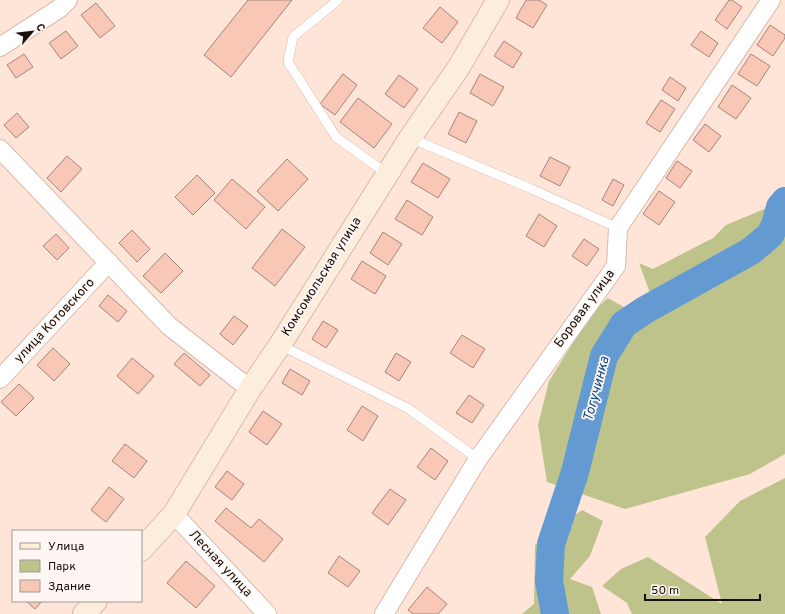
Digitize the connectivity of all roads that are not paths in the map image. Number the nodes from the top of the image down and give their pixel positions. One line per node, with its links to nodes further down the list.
1 (68, 0): 5 (street)
2 (338, 0): 8 (lane)
3 (498, 0): 6 (main road, Комсомольская улица)
4 (771, 0): 9 (street)
5 (0, 47)
6 (410, 138): 8 (main road, Комсомольская улица); 9 (lane)
7 (0, 149): 10 (street)
8 (387, 174): 11 (main road, Комсомольская улица)
9 (618, 228): 14 (street, Боровая улица)
10 (109, 262): 12 (street, улица Котовского); 13 (street)
11 (280, 345): 13 (main road, Комсомольская улица); 14 (lane)
12 (0, 379)
13 (250, 389): 15 (main road, Комсомольская улица)
14 (478, 459): 20 (street, Боровая улица)
15 (174, 514): 16 (main road, Комсомольская улица); 19 (street, Лесная улица)
16 (142, 549)
17 (95, 602): 18 (main road)
18 (84, 614)
19 (267, 614)
20 (384, 614)

